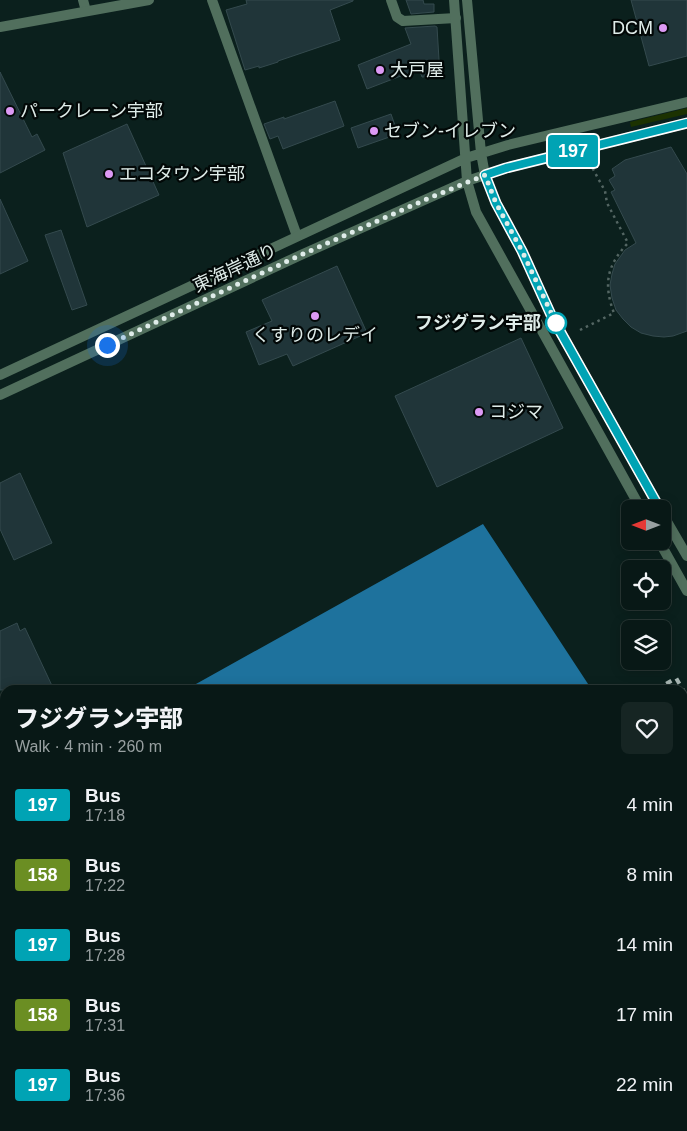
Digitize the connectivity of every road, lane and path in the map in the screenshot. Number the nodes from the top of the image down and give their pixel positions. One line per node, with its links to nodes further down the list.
1 (83, 0): 7 (street)
2 (149, 0): 7 (street)
3 (212, 0): 17 (street)
4 (391, 0): 8 (street)
5 (454, 0): 8 (street)
6 (467, 0): 12 (street)
7 (86, 11): 9 (street)
8 (456, 18): 13 (street)
9 (0, 27)
10 (687, 102): 12 (street, 東海岸通り)
11 (687, 123): 15 (street, 東海岸通り)
12 (481, 153): 13 (street, 東海岸通り); 15 (street)
13 (466, 158): 16 (street); 17 (street, 東海岸通り)
14 (588, 160): 18 (path)
15 (485, 175): 16 (street, 東海岸通り); 22 (street)
16 (467, 181): 20 (street, 東海岸通り); 21 (street)
17 (297, 236): 19 (street, 東海岸通り)
18 (580, 330)
19 (0, 375)
20 (0, 395)
21 (636, 500)
22 (655, 500)
23 (671, 528): 25 (street)
24 (664, 550): 26 (street)
25 (687, 556)
26 (687, 591)

